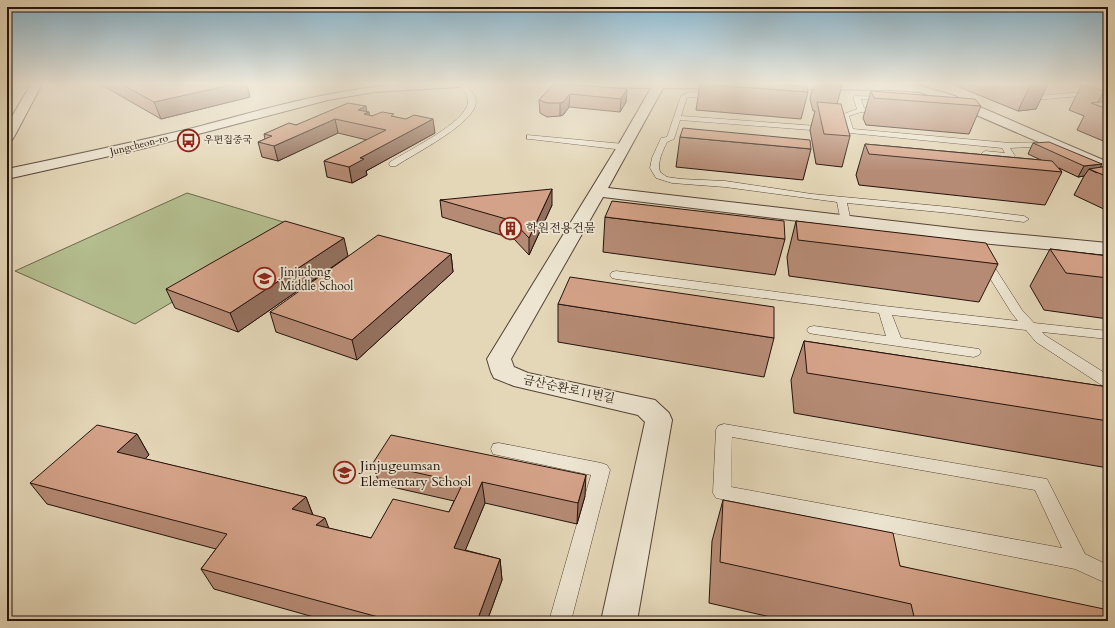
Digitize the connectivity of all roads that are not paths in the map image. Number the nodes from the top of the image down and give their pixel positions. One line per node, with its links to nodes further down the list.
1 (19, 113): 11 (street)
2 (264, 113): 20 (street, Jungcheon-ro)
3 (468, 113): 18 (lane)
4 (643, 113): 16 (street, 금산순환로11번길)
5 (678, 113): 8 (lane)
6 (850, 113): 10 (lane)
7 (983, 113): 14 (street)
8 (677, 118): 9 (lane); 22 (lane)
9 (789, 127): 10 (lane); 12 (lane)
10 (850, 131): 15 (lane)
11 (8, 133)
12 (782, 133)
13 (530, 137): 16 (lane)
14 (1052, 144): 15 (lane); 19 (street)
15 (1004, 145): 17 (lane)
16 (624, 147): 21 (street, 금산순환로11번길)
17 (985, 154)
18 (393, 164)
19 (1108, 167)
20 (7, 174)
21 (598, 192): 24 (street); 39 (street, 금산순환로11번길)
22 (842, 199): 23 (lane); 24 (lane)
23 (1024, 219)
24 (846, 222): 25 (street)
25 (970, 236): 26 (street); 29 (lane)
26 (1108, 249)
27 (616, 275): 28 (lane)
28 (884, 310): 29 (lane); 32 (lane)
29 (1029, 326): 31 (lane); 34 (lane)
30 (814, 330): 32 (lane)
31 (1108, 335)
32 (895, 341): 33 (lane)
33 (974, 352)
34 (1108, 382)
35 (499, 449): 38 (lane)
36 (1078, 560): 36 (lane); 37 (lane)
37 (1108, 575)
38 (560, 621)
39 (619, 621)

